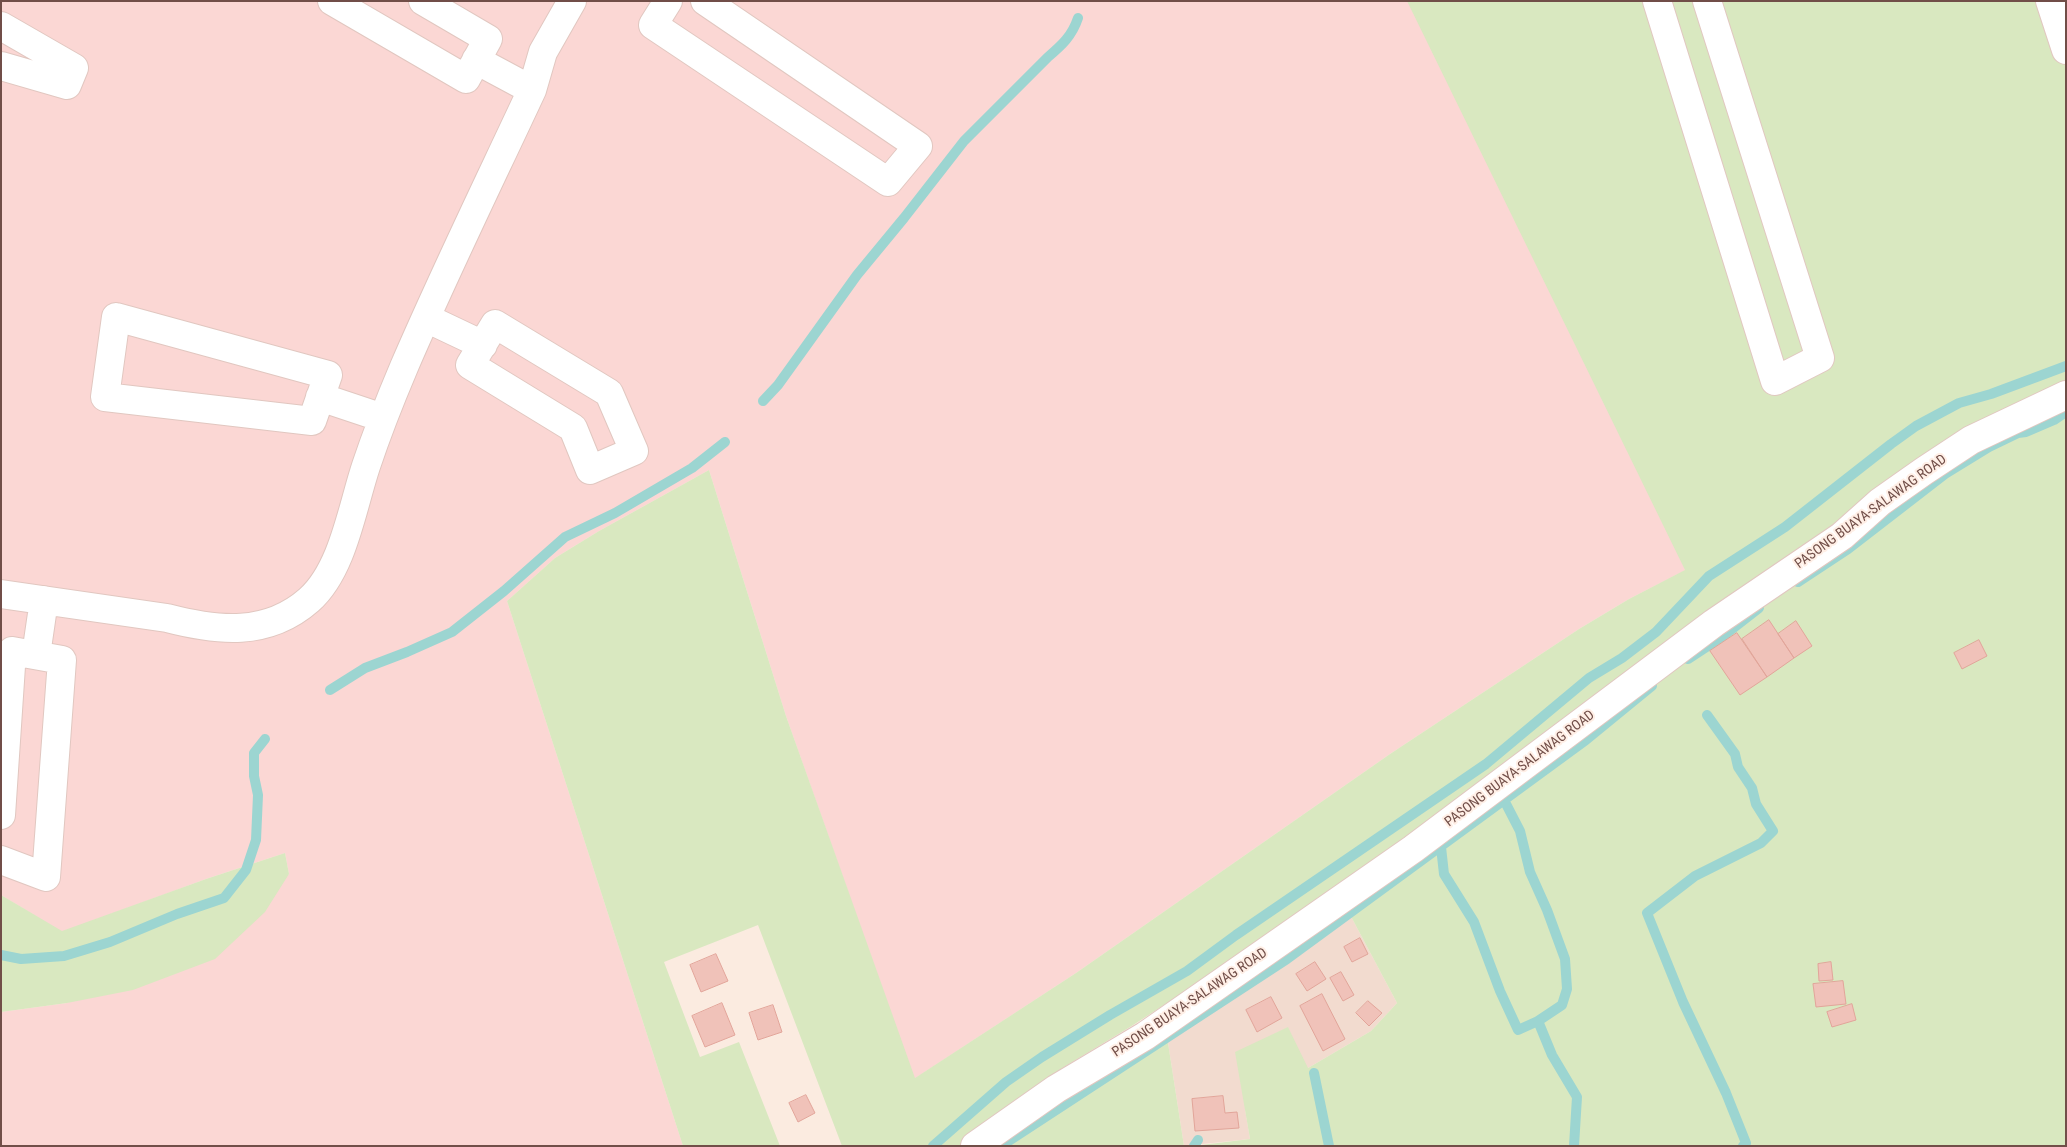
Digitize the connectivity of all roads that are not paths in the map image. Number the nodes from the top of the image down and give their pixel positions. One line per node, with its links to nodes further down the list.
1 (332, 1): 11 (street)
2 (423, 1): 11 (street)
3 (572, 1): 13 (street)
4 (705, 1): 8 (street)
5 (1657, 1): 6 (street)
6 (1707, 1)
7 (2050, 1): 10 (street)
8 (666, 2)
9 (1, 26): 12 (street)
10 (2066, 50)
11 (476, 60): 13 (street)
12 (1, 66)
13 (532, 90): 14 (street)
14 (426, 318): 15 (street); 18 (street)
15 (483, 344): 15 (street)
16 (2066, 395): 24 (street, PASONG BUAYA-SALAWAG ROAD)
17 (320, 397): 17 (street); 18 (street)
18 (383, 418): 20 (street)
19 (1, 594): 20 (street)
20 (44, 600): 21 (street)
21 (36, 655): 22 (street); 23 (street)
22 (1, 815)
23 (1, 860)
24 (975, 1146)

